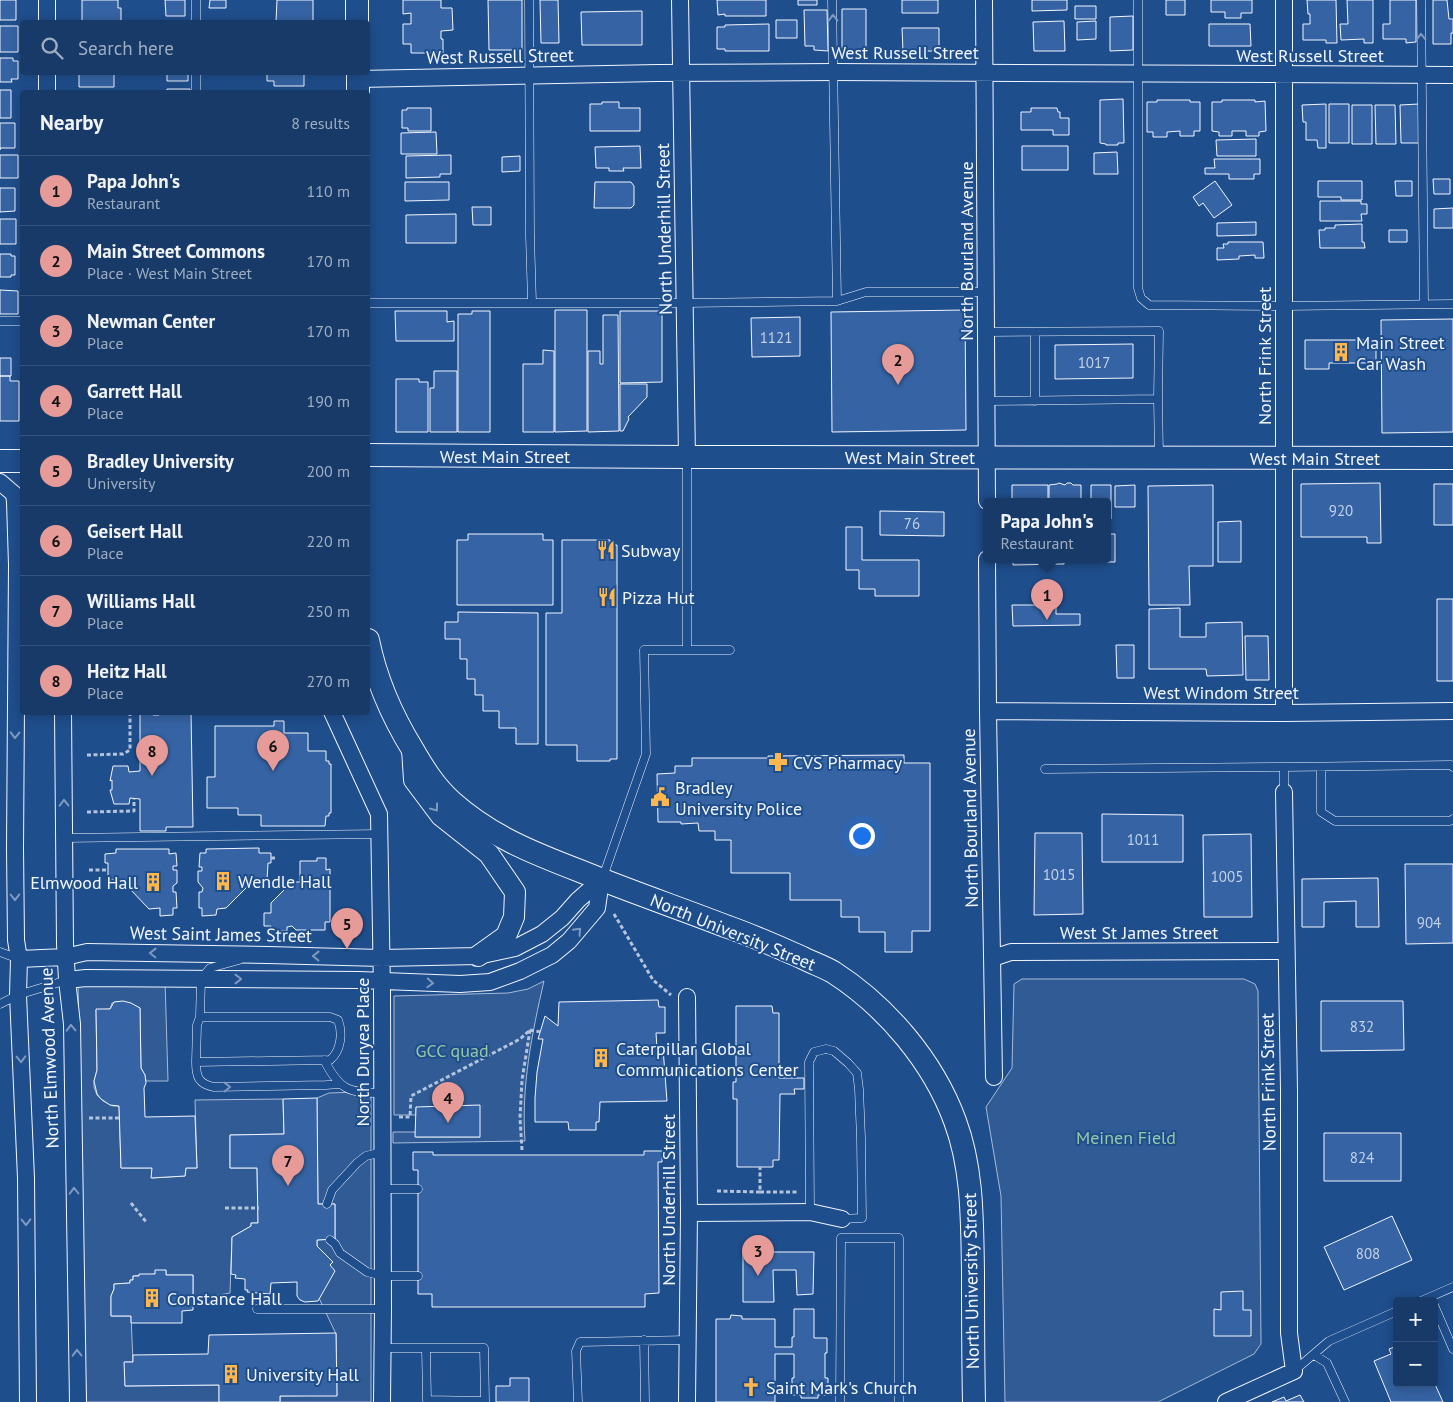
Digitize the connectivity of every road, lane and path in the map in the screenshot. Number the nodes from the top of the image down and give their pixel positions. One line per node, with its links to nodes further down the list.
1 (47, 0): 11 (street)
2 (196, 0): 12 (lane)
3 (357, 0): 13 (main road)
4 (528, 0): 23 (lane)
5 (680, 0): 16 (street, North Underhill Street)
6 (832, 0): 14 (lane, one-way to 6)
7 (984, 0): 15 (street, North Bourland Avenue)
8 (1138, 0): 17 (lane)
9 (1284, 0): 20 (street, North Frink Street)
10 (1421, 0): 21 (lane, one-way to 10)
11 (47, 20)
12 (196, 20)
13 (357, 20)
14 (834, 72): 15 (street, West Russell Street); 16 (street, West Russell Street); 28 (lane)
15 (985, 72): 17 (street, West Russell Street); 27 (street, North Bourland Avenue)
16 (681, 73): 23 (street, West Russell Street); 31 (street, North Underhill Street)
17 (1139, 74): 20 (street, West Russell Street); 34 (lane)
18 (47, 75): 25 (street)
19 (196, 75): 26 (lane)
20 (1285, 75): 21 (street, West Russell Street); 34 (street, North Frink Street)
21 (1422, 75): 22 (street, West Russell Street); 32 (lane)
22 (1453, 75)
23 (529, 76): 24 (street, West Russell Street); 29 (lane)
24 (358, 81)
25 (47, 90)
26 (196, 90)
27 (986, 292): 28 (lane); 37 (street, North Bourland Avenue)
28 (837, 301): 31 (lane)
29 (532, 302): 30 (lane); 31 (lane)
30 (370, 303)
31 (685, 303): 43 (street, North Underhill Street)
32 (1424, 304): 33 (lane); 34 (lane)
33 (1453, 304)
34 (1284, 306): 46 (street, North Frink Street)
35 (0, 321): 36 (lane)
36 (20, 321)
37 (986, 332): 38 (lane); 40 (street, North Bourland Avenue)
38 (1034, 332): 39 (lane); 41 (lane)
39 (1158, 399): 41 (lane); 45 (lane)
40 (987, 401): 41 (lane); 44 (street, North Bourland Avenue)
41 (1035, 401)
42 (370, 455): 43 (main road, West Main Street)
43 (687, 457): 44 (main road, West Main Street); 53 (lane)
44 (988, 457): 45 (main road, West Main Street); 51 (street, North Bourland Avenue)
45 (1159, 457): 46 (main road, West Main Street)
46 (1284, 458): 47 (main road, West Main Street); 58 (street, North Frink Street)
47 (1453, 458)
48 (0, 461): 49 (main road)
49 (20, 461)
50 (0, 482): 85 (street, North Elmwood Avenue, one-way to 85)
51 (988, 498)
52 (988, 563): 56 (street, North Bourland Avenue)
53 (686, 650): 54 (lane); 78 (lane)
54 (730, 650)
55 (370, 653): 62 (main road, North University Street)
56 (988, 711): 58 (street, West Windom Street); 87 (street, North Bourland Avenue)
57 (1453, 711): 58 (street, West Windom Street)
58 (1284, 713)
59 (63, 715): 73 (street, North Elmwood Avenue, one-way to 59)
60 (130, 715): 63 (path)
61 (333, 715): 72 (street, North Duryea Place)
62 (412, 748): 78 (main road, North University Street); 83 (street, one-way to 83)
63 (87, 755)
64 (1284, 767): 65 (lane); 67 (lane); 68 (lane)
65 (1321, 767): 66 (lane); 71 (lane)
66 (1453, 767)
67 (1045, 769)
68 (1284, 792): 80 (street, North Frink Street)
69 (134, 799): 70 (path)
70 (87, 812)
71 (1453, 819)
72 (380, 834): 73 (lane); 86 (street, North Duryea Place)
73 (65, 838): 84 (street, North Elmwood Avenue)
74 (271, 858): 75 (path)
75 (276, 858)
76 (89, 870): 77 (path)
77 (108, 870)
78 (602, 880): 83 (street, West Saint James Street); 90 (street, one-way to 78); 145 (main road, North University Street)
79 (614, 914): 92 (path)
80 (1286, 951): 87 (street, West St James Street); 136 (street, North Frink Street)
81 (0, 952): 85 (lane)
82 (268, 955): 84 (street, West Saint James Street, one-way to 84); 86 (street, West Saint James Street, one-way to 82); 88 (lane)
83 (478, 956): 86 (street, West Saint James Street)
84 (66, 957): 85 (street, West Saint James Street); 89 (street, North Elmwood Avenue)
85 (18, 958): 91 (street, North Elmwood Avenue)
86 (382, 958): 90 (street, North Duryea Place)
87 (993, 958): 99 (street, North Bourland Avenue)
88 (201, 979): 89 (street); 90 (street, one-way to 90); 94 (lane)
89 (66, 980): 91 (lane); 138 (street, North Elmwood Avenue, one-way to 89)
90 (382, 981): 101 (street, North Duryea Place)
91 (18, 995): 93 (lane); 137 (street, North Elmwood Avenue, one-way to 137)
92 (687, 997): 118 (street, North Underhill Street)
93 (0, 1004)
94 (200, 1017): 97 (lane); 98 (lane)
95 (530, 1030): 96 (path); 102 (path); 105 (path)
96 (540, 1032)
97 (324, 1060): 98 (lane); 100 (lane)
98 (196, 1062): 100 (lane, one-way to 100)
99 (994, 1077)
100 (339, 1084): 101 (lane)
101 (382, 1093): 106 (street, North Duryea Place)
102 (396, 1117)
103 (83, 1118): 104 (path)
104 (120, 1118)
105 (522, 1150)
106 (382, 1152): 108 (street, North Duryea Place); 114 (lane)
107 (760, 1167): 111 (path)
108 (382, 1189): 109 (lane); 122 (street, North Duryea Place)
109 (418, 1189)
110 (718, 1191): 111 (path)
111 (760, 1192): 112 (path)
112 (810, 1192): 117 (lane); 119 (lane)
113 (131, 1203): 120 (path)
114 (327, 1204)
115 (225, 1208): 116 (path)
116 (258, 1208)
117 (810, 1212): 118 (street); 119 (street)
118 (689, 1213): 131 (street, North Underhill Street)
119 (842, 1218)
120 (147, 1223)
121 (330, 1240): 122 (lane)
122 (383, 1276): 123 (lane); 127 (street, North Duryea Place)
123 (418, 1276)
124 (1453, 1287): 125 (lane)
125 (1436, 1297)
126 (257, 1309): 127 (lane)
127 (383, 1310): 132 (street, North Duryea Place)
128 (1393, 1314): 135 (lane)
129 (1438, 1314): 134 (lane)
130 (644, 1340): 131 (lane); 140 (lane); 141 (lane)
131 (688, 1340): 142 (street, North Underhill Street)
132 (383, 1348): 133 (lane); 139 (street, North Duryea Place)
133 (426, 1348): 133 (lane)
134 (1453, 1349)
135 (1314, 1355): 136 (lane); 147 (lane)
136 (1294, 1372): 146 (street)
137 (28, 1402)
138 (78, 1402)
139 (382, 1402)
140 (578, 1402)
141 (645, 1402)
142 (687, 1402)
143 (840, 1402): 144 (lane)
144 (899, 1402)
145 (974, 1402)
146 (1226, 1402)
147 (1346, 1402)

